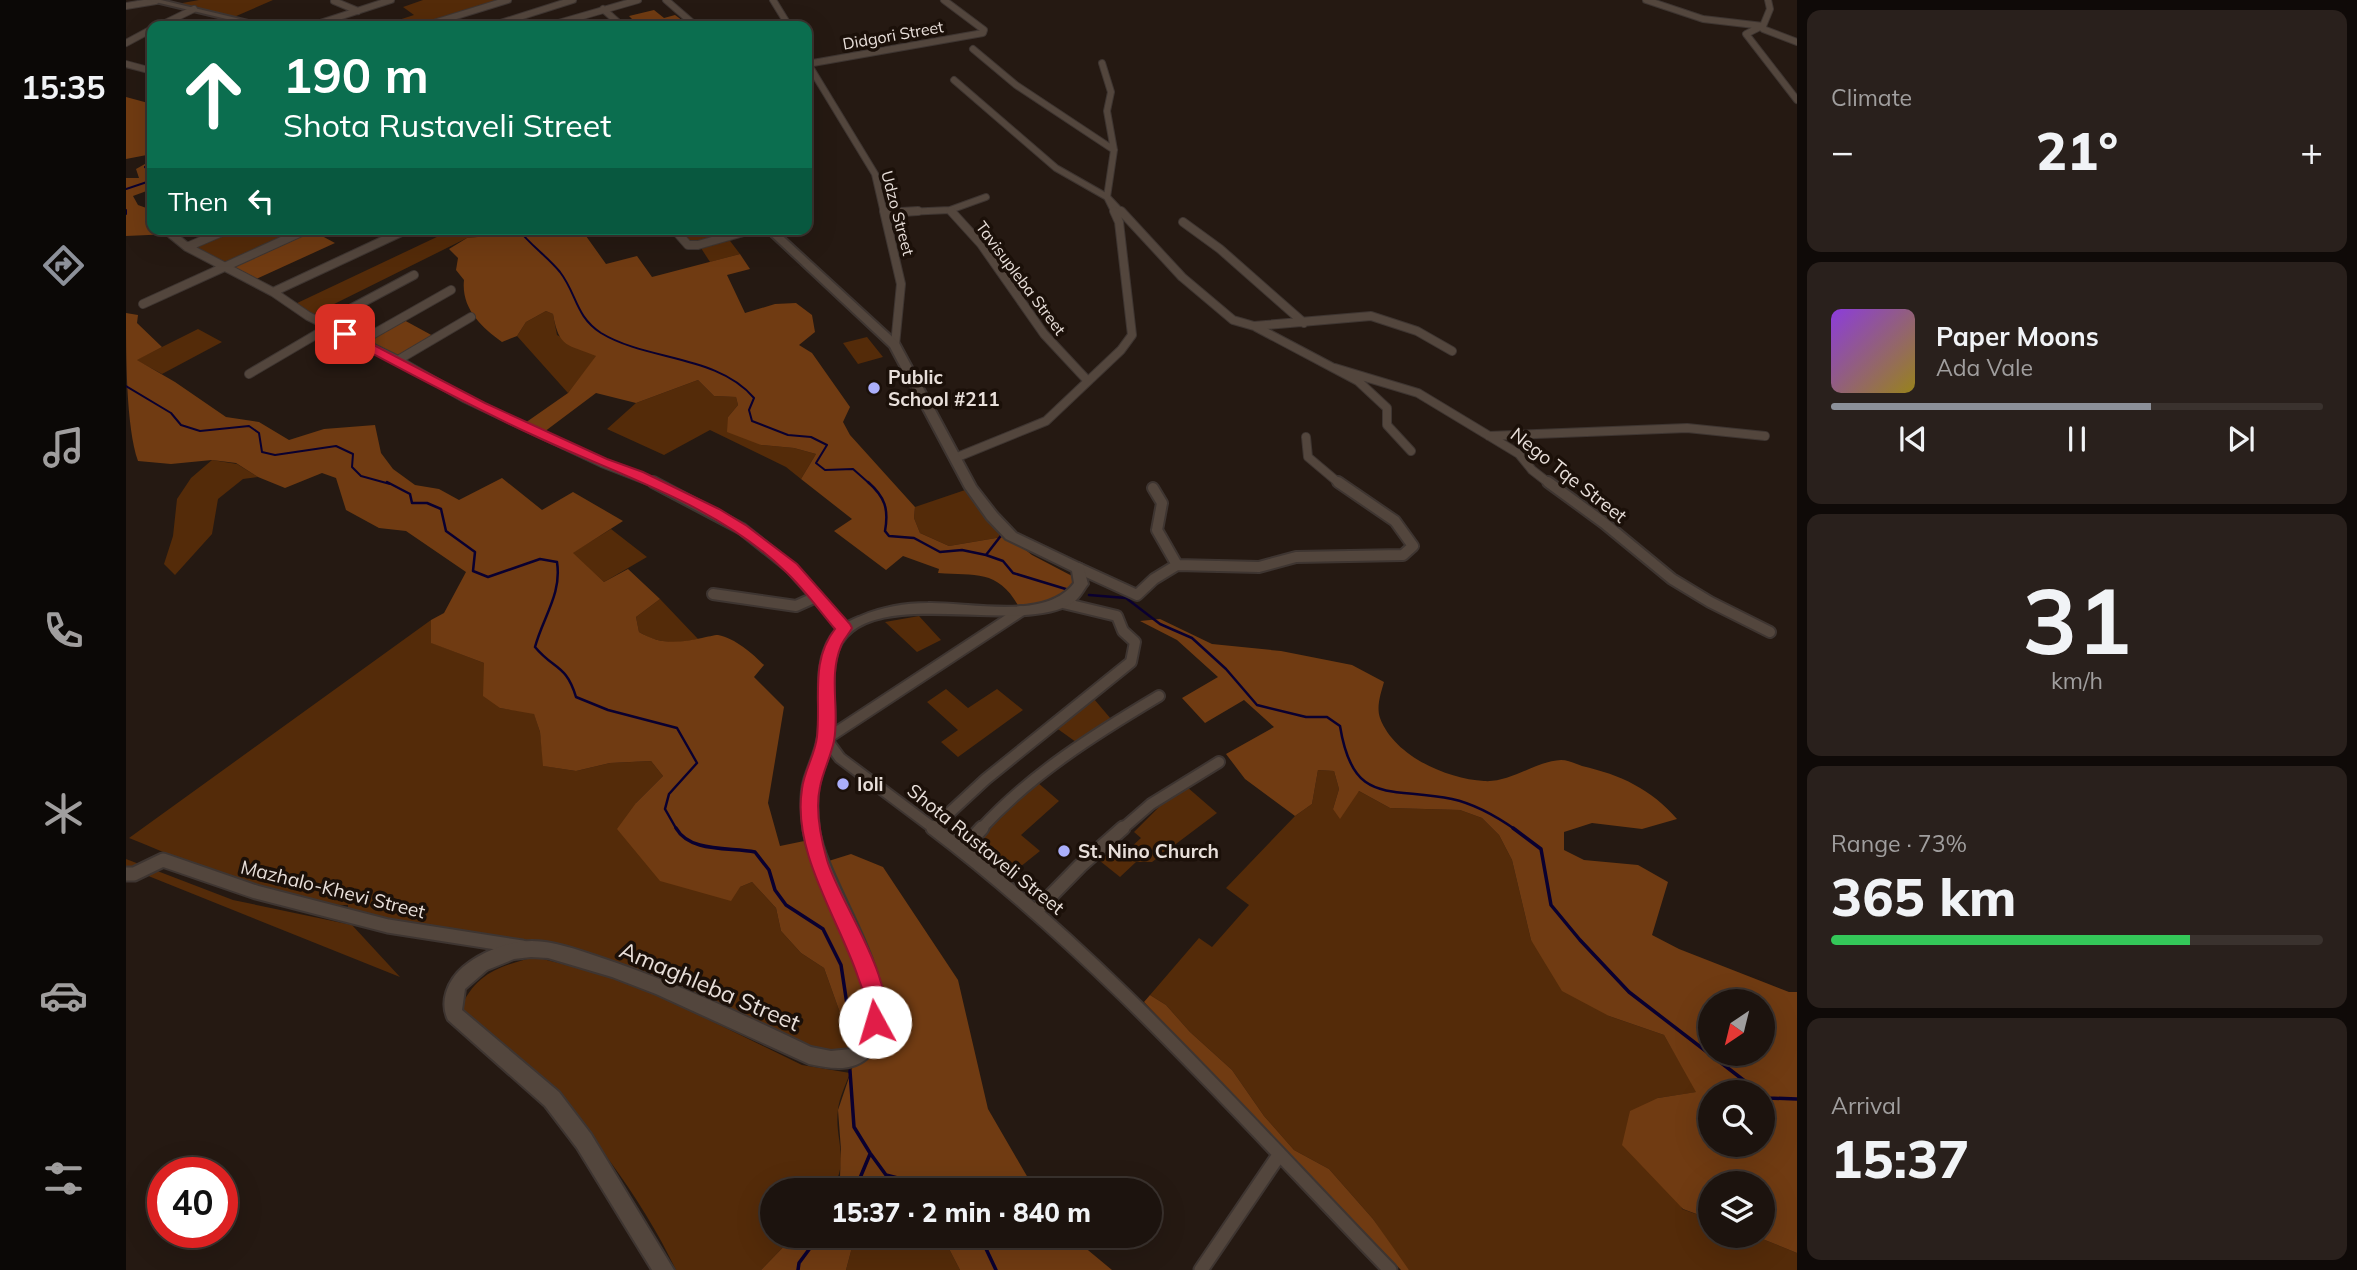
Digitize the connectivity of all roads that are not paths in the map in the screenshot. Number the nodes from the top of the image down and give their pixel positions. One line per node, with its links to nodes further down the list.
1 (391, 0): 15 (street)
2 (508, 0): 19 (street)
3 (573, 0): 20 (street)
4 (638, 0): 14 (street)
5 (666, 0): 23 (street)
6 (773, 0): 24 (street)
7 (944, 0): 32 (street, Didgori Street)
8 (1646, 0): 25 (street)
9 (1768, 0): 25 (street)
10 (153, 1): 12 (street); 13 (street)
11 (334, 1): 15 (street)
12 (126, 6)
13 (194, 9): 16 (street); 17 (street)
14 (603, 9): 21 (street); 22 (street)
15 (358, 11): 18 (street)
16 (169, 21)
17 (244, 21)
18 (327, 21)
19 (440, 21)
20 (507, 21)
21 (564, 21)
22 (616, 21)
23 (690, 21)
24 (786, 21)
25 (1763, 26): 29 (street); 38 (street)
26 (147, 32): 28 (street)
27 (147, 33): 30 (street)
28 (126, 36)
29 (1797, 42)
30 (126, 43)
31 (973, 49): 39 (street)
32 (812, 62)
33 (1102, 62): 39 (street)
34 (126, 64): 35 (street)
35 (147, 70)
36 (812, 71): 43 (street, Udzo Street)
37 (954, 80): 41 (street, Nego Tqe Street)
38 (1797, 100)
39 (1114, 150): 41 (street)
40 (986, 197): 42 (street)
41 (1107, 197): 61 (street, Nego Tqe Street); 68 (street)
42 (950, 210): 43 (street, Tavisupleba Street); 68 (street, Tavisupleba Street)
43 (885, 213): 63 (street, Udzo Street)
44 (1183, 222): 59 (street)
45 (172, 235): 52 (street)
46 (215, 235): 52 (street)
47 (294, 235): 53 (street)
48 (395, 235): 56 (street)
49 (680, 235): 50 (street)
50 (733, 235)
51 (776, 235): 63 (street)
52 (187, 247): 53 (street)
53 (225, 265): 56 (street); 57 (street)
54 (414, 275): 60 (street)
55 (450, 290): 62 (street)
56 (273, 292): 60 (street)
57 (143, 304)
58 (471, 317): 65 (street)
59 (1304, 323): 61 (street); 64 (street)
60 (326, 325): 62 (street); 67 (street)
61 (1254, 326): 66 (street, Nego Tqe Street)
62 (361, 341): 65 (street)
63 (895, 345): 73 (street)
64 (1452, 351)
65 (398, 360): 78 (street)
66 (1335, 368): 69 (street, Nego Tqe Street); 72 (street, Nego Tqe Street)
67 (249, 373)
68 (1086, 379): 73 (street)
69 (1489, 436): 70 (street); 82 (street, Nego Tqe Street)
70 (1765, 436)
71 (1306, 437): 75 (street)
72 (1411, 451)
73 (955, 458): 76 (street)
74 (1153, 488): 75 (street)
75 (1177, 565): 76 (street)
76 (1078, 568): 79 (street)
77 (713, 594): 78 (street)
78 (816, 597): 81 (street)
79 (1063, 603): 80 (street); 86 (street)
80 (1021, 611): 81 (street); 84 (street)
81 (844, 628): 84 (street)
82 (1770, 632)
83 (1159, 696): 87 (street)
84 (826, 739): 86 (street, Shota Rustaveli Street); 90 (street, Amaghleba Street)
85 (1219, 762): 89 (street)
86 (932, 829): 87 (street, Shota Rustaveli Street)
87 (962, 850): 89 (street, Shota Rustaveli Street)
88 (126, 874): 90 (street, Mazhalo-Khevi Street)
89 (1036, 911): 91 (street, Shota Rustaveli Street)
90 (537, 949): 92 (street, Amaghleba Street)
91 (1279, 1155): 93 (street); 94 (street, Shota Rustaveli Street)
92 (664, 1270)
93 (1201, 1270)
94 (1390, 1270)

